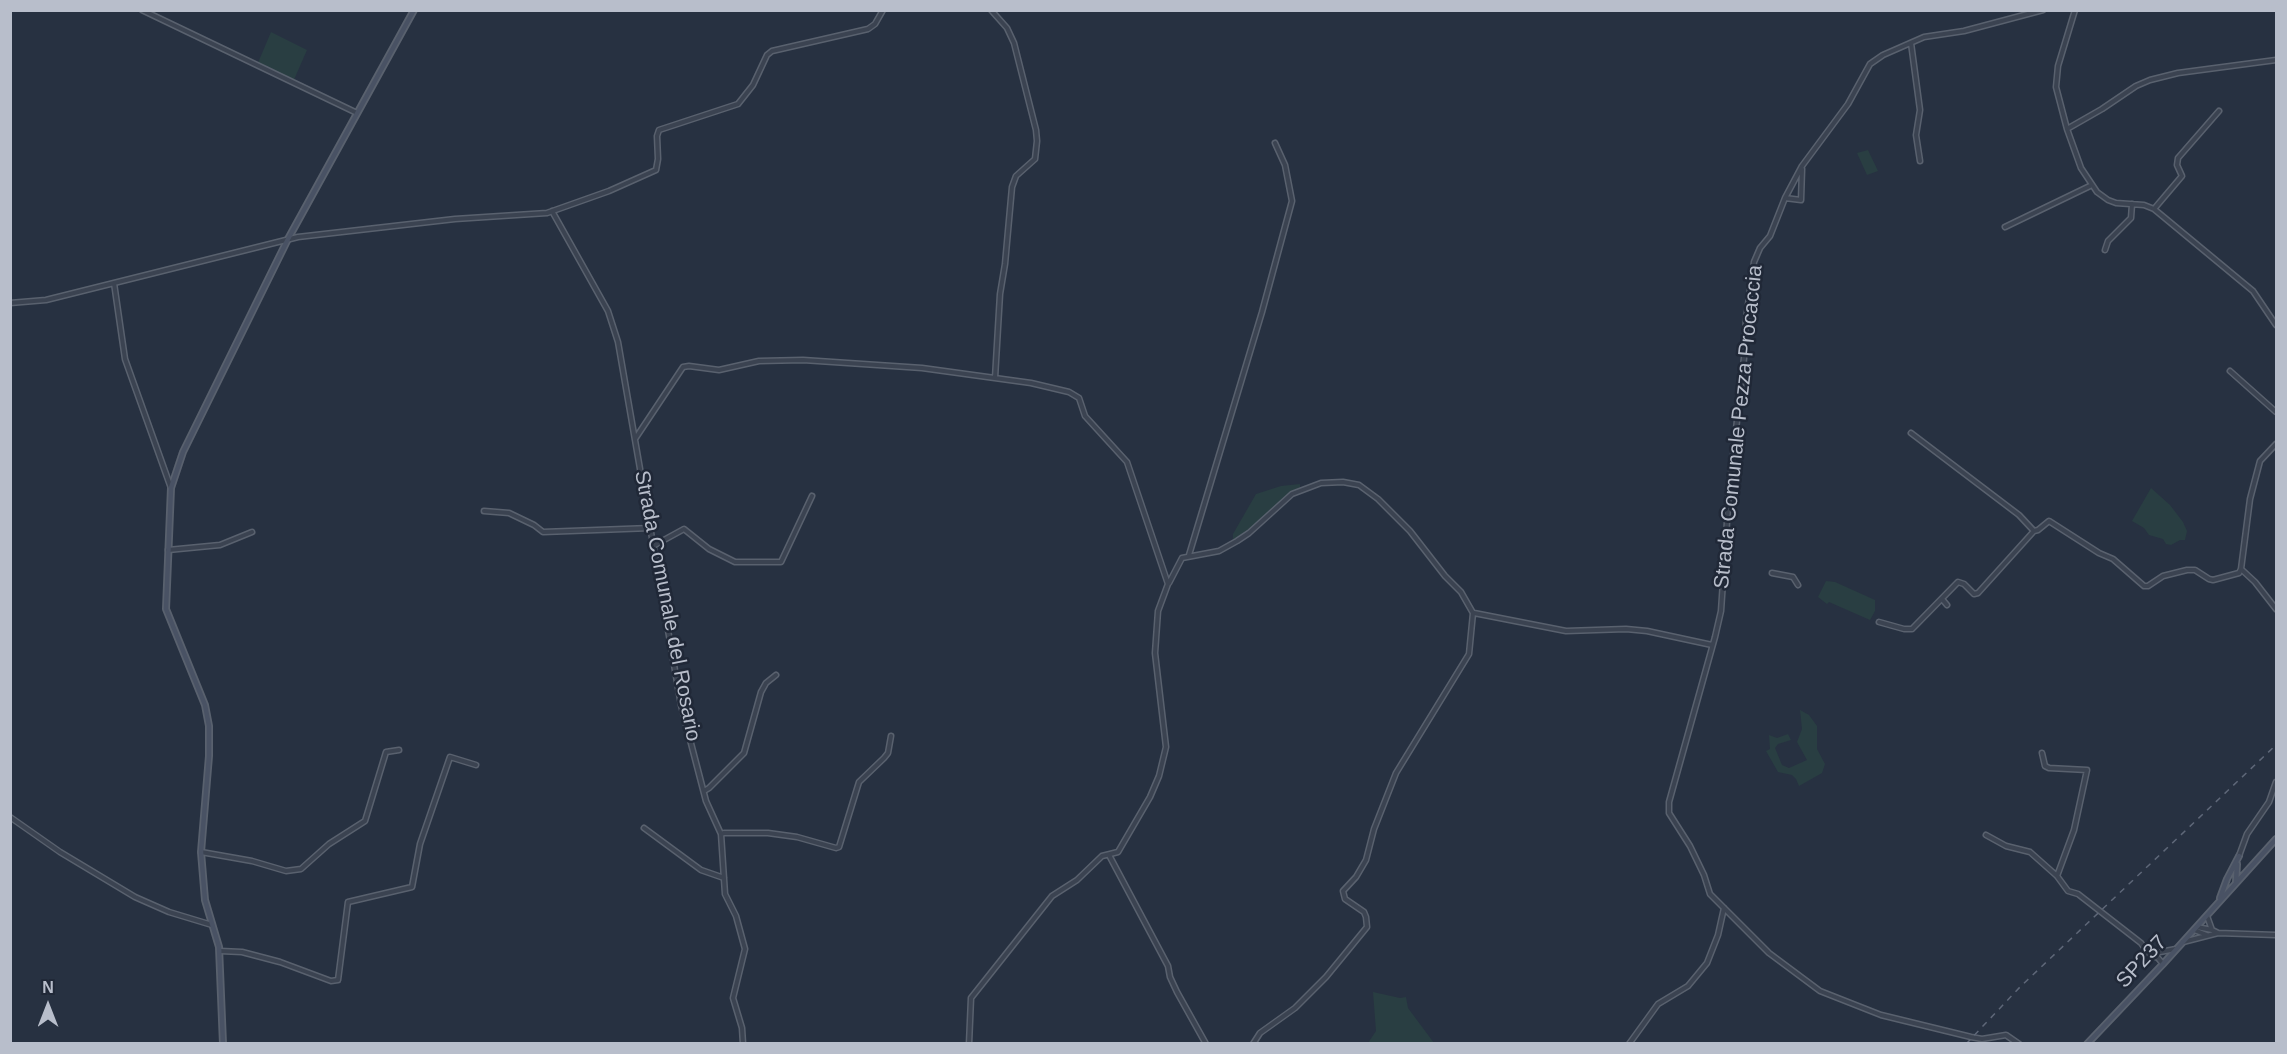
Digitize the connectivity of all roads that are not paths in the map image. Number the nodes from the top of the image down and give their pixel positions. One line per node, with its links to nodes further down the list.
1 (142, 10): 10 (street)
2 (414, 10): 10 (main road)
3 (883, 10): 19 (street)
4 (991, 10): 27 (street)
5 (2043, 10): 7 (street, Strada Comunale Pezza Procaccia)
6 (2075, 10): 11 (street)
7 (1911, 43): 13 (street); 14 (street, Strada Comunale Pezza Procaccia)
8 (2277, 60): 11 (street)
9 (2219, 111): 18 (street)
10 (357, 113): 21 (main road)
11 (2067, 129): 15 (street)
12 (1275, 143): 40 (street)
13 (1920, 161)
14 (1802, 166): 16 (street, Strada Comunale Pezza Procaccia); 16 (street)
15 (2092, 185): 17 (street); 20 (street)
16 (1785, 198): 50 (street, Strada Comunale Pezza Procaccia)
17 (2132, 204): 18 (street); 22 (street)
18 (2154, 209): 25 (street)
19 (552, 211): 21 (street); 30 (street, Strada Comunale del Rosario)
20 (2005, 227)
21 (288, 239): 23 (street); 32 (main road)
22 (2105, 250)
23 (114, 283): 24 (street); 32 (street)
24 (10, 303)
25 (2277, 325)
26 (2230, 371): 28 (street)
27 (995, 378): 30 (street); 43 (street)
28 (2277, 412)
29 (1911, 433): 36 (street)
30 (635, 439): 35 (street, Strada Comunale del Rosario)
31 (2277, 444): 41 (street)
32 (171, 488): 39 (main road)
33 (812, 496): 38 (street)
34 (484, 512): 35 (street)
35 (651, 528): 38 (street, Strada Comunale del Rosario)
36 (2034, 531): 41 (street); 45 (street)
37 (252, 532): 39 (street)
38 (653, 546): 57 (street, Strada Comunale del Rosario)
39 (168, 550): 63 (main road)
40 (1189, 555): 43 (street); 48 (street)
41 (2241, 569): 47 (street)
42 (1772, 573): 44 (street)
43 (1168, 584): 64 (street)
44 (1798, 585)
45 (1942, 599): 46 (street); 49 (street)
46 (1947, 605)
47 (2277, 609)
48 (1473, 613): 50 (street); 89 (street)
49 (1879, 622)
50 (1712, 645): 72 (street, Strada Comunale Pezza Procaccia)
51 (776, 675): 57 (street)
52 (891, 736): 60 (street)
53 (399, 750): 63 (street)
54 (2042, 753): 68 (street)
55 (476, 765): 82 (street)
56 (2277, 782): 65 (street)
57 (704, 791): 60 (street, Strada Comunale del Rosario)
58 (10, 817): 74 (street)
59 (644, 828): 69 (street)
60 (721, 834): 69 (street, Strada Comunale del Rosario)
61 (1986, 835): 68 (street)
62 (2277, 839): 66 (main road, SP237)
63 (201, 852): 74 (main road)
64 (1110, 855): 87 (street); 88 (street)
65 (2239, 856): 66 (main road); 67 (main road); 70 (main road)
66 (2247, 871): 70 (main road, SP237)
67 (2230, 873): 70 (main road); 71 (main road)
68 (2057, 876): 83 (street)
69 (724, 878): 86 (street, Strada Comunale del Rosario)
70 (2236, 883): 71 (main road, SP237)
71 (2219, 901): 73 (main road, SP237 / SP237)
72 (1725, 908): 90 (street); 91 (street, Strada Comunale Pezza Procaccia)
73 (2207, 916): 75 (main road, SP237 / SP237); 76 (street)
74 (212, 925): 82 (main road)
75 (2195, 928): 76 (street); 79 (street); 80 (main road, SP237 / SP237)
76 (2212, 930): 77 (street)
77 (2218, 933): 78 (street); 79 (street)
78 (2277, 935)
79 (2208, 936): 80 (street)
80 (2182, 942): 81 (main road, SP237 / SP237)
81 (2177, 949): 83 (street); 84 (main road, SP237 / SP237)
82 (220, 951): 85 (main road)
83 (2149, 954): 84 (street)
84 (2163, 964): 92 (main road, SP237 / SP237)
85 (223, 1044)
86 (743, 1044)
87 (969, 1044)
88 (1206, 1044)
89 (1253, 1044)
90 (1629, 1044)
91 (2019, 1044)
92 (2086, 1044)

